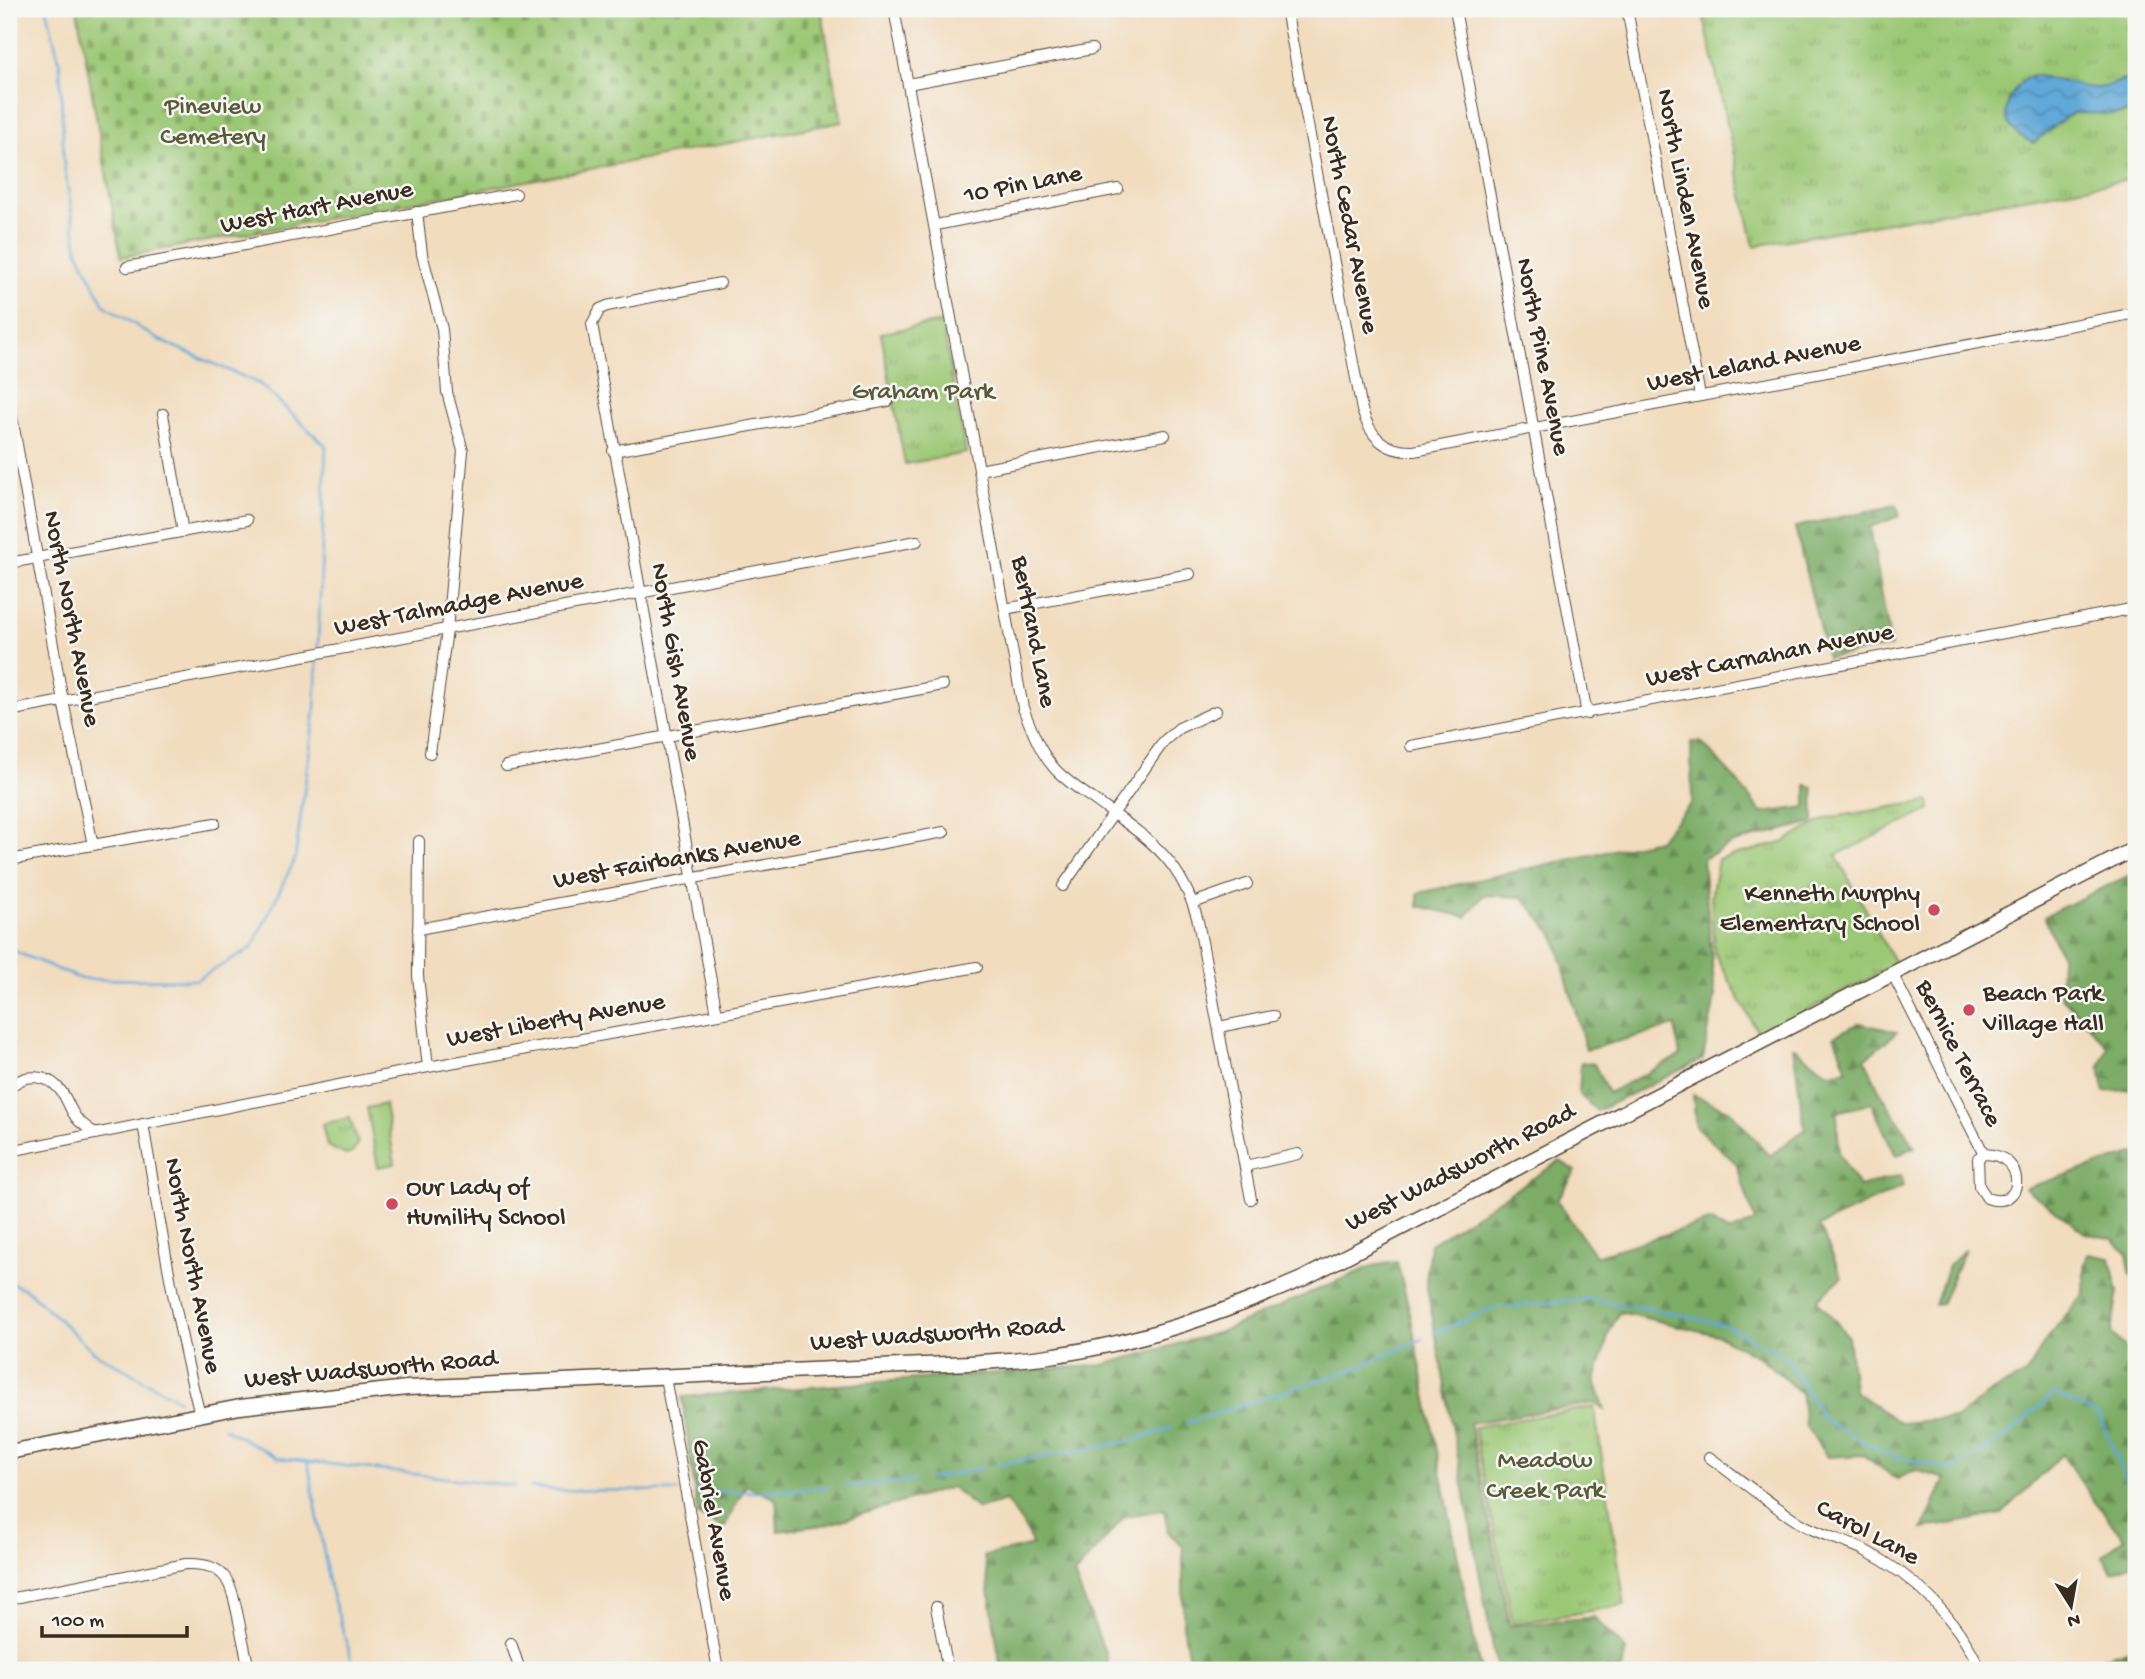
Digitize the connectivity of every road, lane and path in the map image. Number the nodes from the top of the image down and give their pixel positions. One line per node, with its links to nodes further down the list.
1 (894, 9): 6 (street, Bertrand Lane)
2 (1286, 9): 21 (street, North Cedar Avenue)
3 (1455, 9): 19 (street, North Pine Avenue)
4 (1628, 9): 14 (street, North Linden Avenue)
5 (1093, 49): 6 (street)
6 (908, 83): 10 (street, Bertrand Lane)
7 (1118, 189): 10 (street, 10 Pin Lane)
8 (516, 194): 9 (street, West Hart Avenue)
9 (417, 212): 11 (street, West Hart Avenue); 33 (street)
10 (936, 225): 23 (street, Bertrand Lane)
11 (127, 267)
12 (720, 284): 22 (street, North Gish Avenue)
13 (2136, 313): 14 (street, West Leland Avenue)
14 (1700, 396): 19 (street, West Leland Avenue)
15 (9, 400): 18 (street, North North Avenue)
16 (888, 401): 22 (street)
17 (163, 414): 25 (street)
18 (11, 427): 27 (street, North North Avenue)
19 (1533, 428): 21 (street, West Leland Avenue); 38 (street, North Pine Avenue)
20 (1165, 435): 23 (street)
21 (1382, 442)
22 (614, 451): 30 (street, North Gish Avenue)
23 (979, 470): 32 (street, Bertrand Lane)
24 (247, 520): 25 (street)
25 (183, 532): 27 (street)
26 (917, 541): 30 (street, West Talmadge Avenue)
27 (38, 557): 28 (street); 35 (street, North North Avenue)
28 (9, 563)
29 (1190, 574): 32 (street)
30 (640, 594): 33 (street, West Talmadge Avenue); 39 (street, North Gish Avenue)
31 (2136, 608): 38 (street, West Carnahan Avenue)
32 (1005, 609): 43 (street, Bertrand Lane)
33 (447, 630): 35 (street, West Talmadge Avenue); 41 (street)
34 (943, 685): 39 (street)
35 (64, 701): 36 (street, West Talmadge Avenue); 47 (street, North North Avenue)
36 (9, 711)
37 (1216, 711): 43 (street)
38 (1587, 713): 40 (street, West Carnahan Avenue)
39 (666, 736): 42 (street); 50 (street, North Gish Avenue)
40 (1411, 746)
41 (430, 753)
42 (506, 766)
43 (1113, 813): 52 (street); 53 (street, Bertrand Lane)
44 (215, 823): 47 (street)
45 (944, 832): 50 (street, West Fairbanks Avenue)
46 (419, 841): 54 (street)
47 (93, 845): 49 (street)
48 (2136, 848): 56 (main road, West Wadsworth Road)
49 (9, 860)
50 (692, 880): 54 (street, West Fairbanks Avenue); 57 (street, North Gish Avenue)
51 (1247, 884): 53 (street)
52 (1063, 886)
53 (1193, 903): 59 (street, Bertrand Lane)
54 (418, 929): 60 (street)
55 (977, 967): 57 (street, West Liberty Avenue)
56 (1892, 974): 66 (street, Bernice Terrace); 69 (main road, West Wadsworth Road)
57 (717, 1014): 60 (street, West Liberty Avenue)
58 (1273, 1016): 59 (street)
59 (1219, 1027): 67 (street, Bertrand Lane)
60 (428, 1067): 62 (street, West Liberty Avenue)
61 (9, 1089): 63 (street)
62 (143, 1124): 63 (street, West Liberty Avenue); 70 (street, North North Avenue)
63 (95, 1133): 64 (street, West Liberty Avenue)
64 (9, 1148)
65 (1298, 1154): 67 (street)
66 (1984, 1154): 66 (street)
67 (1245, 1166): 68 (street, Bertrand Lane)
68 (1251, 1199)
69 (665, 1377): 70 (main road, West Wadsworth Road); 78 (street, Gabriel Avenue)
70 (200, 1415): 71 (main road, West Wadsworth Road)
71 (9, 1452)
72 (1709, 1457): 80 (street, Carol Lane)
73 (9, 1599): 76 (street)
74 (936, 1607): 79 (street)
75 (511, 1643): 77 (street)
76 (249, 1670)
77 (520, 1670)
78 (718, 1670)
79 (948, 1670)
80 (1981, 1670)

